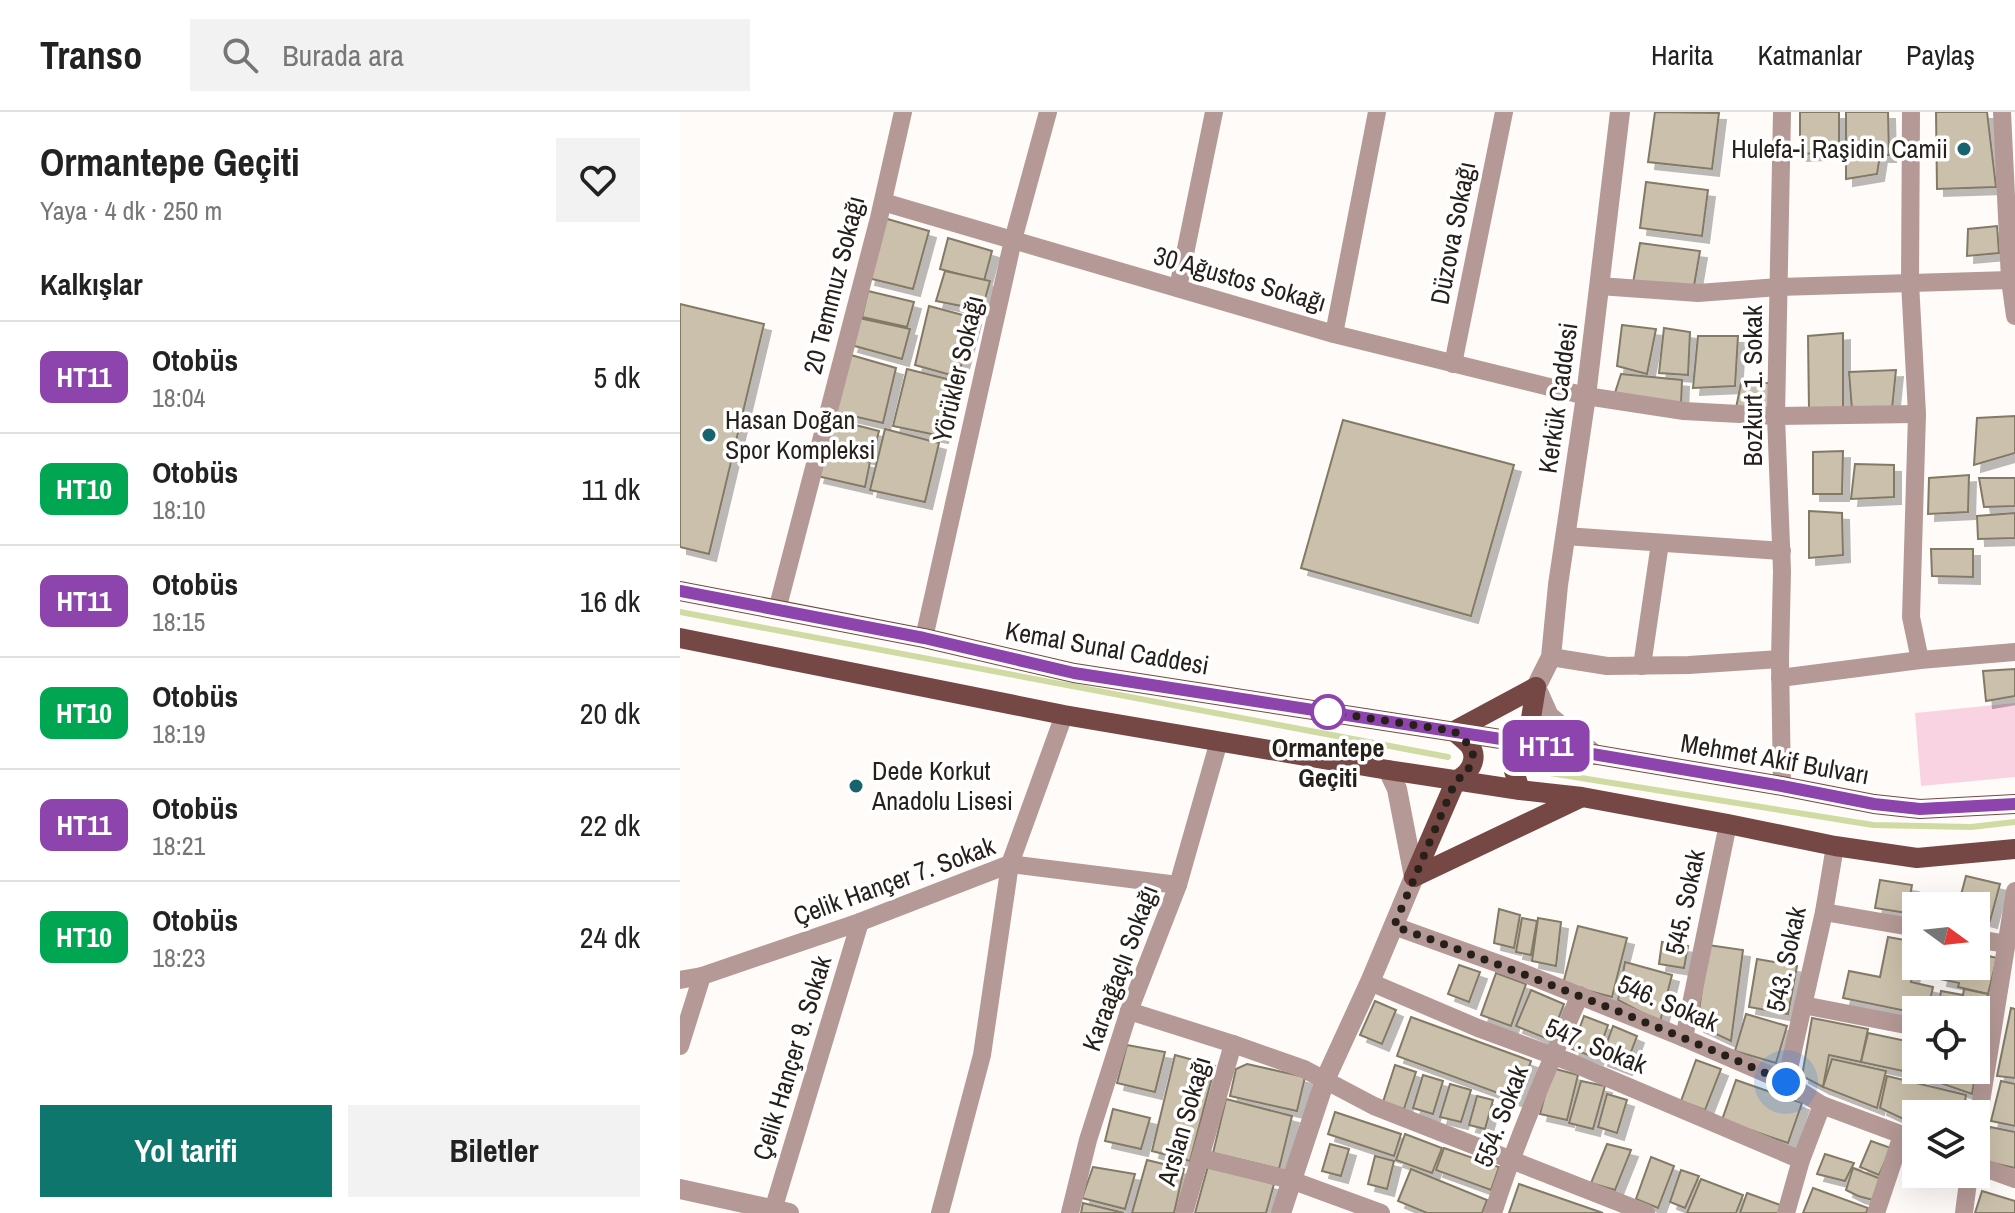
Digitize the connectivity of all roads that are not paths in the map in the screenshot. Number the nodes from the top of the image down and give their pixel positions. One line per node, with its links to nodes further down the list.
1 (903, 112): 10 (street, 20 Temmuz Sokağı)
2 (1048, 112): 11 (street, Yörükler Sokağı)
3 (1214, 112): 16 (street)
4 (1377, 112): 18 (street)
5 (1504, 112): 19 (street, Düzova Sokağı)
6 (1620, 112): 14 (street, Kerkük Caddesi)
7 (1782, 112): 15 (street, Bozkurt 1. Sokak)
8 (1911, 112): 12 (street)
9 (2002, 112): 13 (street)
10 (883, 202): 11 (street, 30 Ağustos Sokağı); 27 (street, 20 Temmuz Sokağı)
11 (1013, 240): 16 (street, 30 Ağustos Sokağı); 29 (street, Yörükler Sokağı)
12 (1910, 282): 13 (street); 15 (street); 21 (street)
13 (2012, 284): 17 (street)
14 (1599, 286): 15 (street); 20 (street, Kerkük Caddesi)
15 (1779, 287): 22 (street, Bozkurt 1. Sokak)
16 (1178, 288): 18 (street, 30 Ağustos Sokağı)
17 (2015, 316)
18 (1334, 334): 19 (street, 30 Ağustos Sokağı)
19 (1453, 364): 20 (street, 30 Ağustos Sokağı)
20 (1586, 396): 22 (street, 30 Ağustos Sokağı); 23 (street, Kerkük Caddesi)
21 (1917, 414): 22 (street, 30 Ağustos Sokağı); 32 (street)
22 (1776, 416): 25 (street, Bozkurt 1. Sokak)
23 (1565, 536): 24 (street); 31 (street, Kerkük Caddesi)
24 (1660, 543): 25 (street); 33 (street)
25 (1782, 551): 34 (street, Bozkurt 1. Sokak)
26 (680, 591): 27 (main road, Kemal Sunal Caddesi)
27 (777, 610): 29 (main road, Kemal Sunal Caddesi)
28 (680, 638): 36 (main road)
29 (924, 638): 37 (main road, Kemal Sunal Caddesi)
30 (2015, 652): 32 (street)
31 (1551, 657): 33 (street); 35 (street, Kerkük Caddesi)
32 (1920, 660): 34 (street)
33 (1642, 666): 34 (street)
34 (1780, 669): 43 (street, Bozkurt 1. Sokak)
35 (1536, 687): 37 (main road); 39 (main road); 40 (street)
36 (1064, 715): 38 (main road); 50 (street)
37 (1454, 731): 39 (main road, Kemal Sunal Caddesi); 42 (main road)
38 (1219, 741): 41 (main road); 52 (street, Karaağaçlı Sokağı)
39 (1527, 743): 40 (main road, Mehmet Akif Bulvarı); 44 (main road)
40 (1595, 755): 43 (main road, Mehmet Akif Bulvarı)
41 (1388, 770): 42 (main road); 51 (street)
42 (1456, 780): 44 (main road); 51 (main road)
43 (1782, 786): 46 (main road, Mehmet Akif Bulvarı)
44 (1520, 790): 45 (main road)
45 (1582, 797): 47 (main road); 51 (main road)
46 (2015, 804)
47 (1728, 824): 48 (main road); 68 (street, 545. Sokak)
48 (1835, 846): 49 (main road); 54 (street, 543. Sokak)
49 (2015, 849)
50 (1010, 864): 52 (street, Çelik Hançer 7. Sokak); 55 (street, Çelik Hançer 7. Sokak); 86 (street)
51 (1414, 877): 56 (street)
52 (1178, 885): 65 (street, Karaağaçlı Sokağı)
53 (2015, 891): 59 (street)
54 (1824, 912): 57 (street); 64 (street, 543. Sokak)
55 (860, 922): 60 (street, Çelik Hançer 7. Sokak); 85 (street, Çelik Hançer 9. Sokak)
56 (1394, 926): 62 (street); 63 (street, 546. Sokak)
57 (1902, 926)
58 (1990, 941): 59 (street)
59 (2007, 944): 66 (street)
60 (702, 976): 61 (street, Çelik Hançer 7. Sokak); 70 (street)
61 (680, 980)
62 (1370, 982): 71 (street, 547. Sokak); 72 (street)
63 (1580, 995): 68 (street, 546. Sokak); 71 (street, 554. Sokak)
64 (1803, 1005): 67 (street); 73 (street, 543. Sokak)
65 (1129, 1011): 69 (street); 87 (street, Karaağaçlı Sokağı)
66 (1990, 1015)
67 (1902, 1024)
68 (1684, 1038): 73 (street, 546. Sokak)
69 (1233, 1044): 72 (street); 77 (street, Arslan Sokağı)
70 (680, 1046)
71 (1552, 1057): 78 (street, 554. Sokak); 79 (street, 547. Sokak)
72 (1325, 1080): 78 (street); 82 (street)
73 (1786, 1082): 74 (street, 546. Sokak)
74 (1822, 1105): 75 (street, 546. Sokak); 79 (street)
75 (1902, 1134)
76 (1902, 1153): 94 (street)
77 (1201, 1158): 82 (street); 88 (street, Arslan Sokağı)
78 (1511, 1159): 91 (street, 554. Sokak); 92 (street)
79 (1801, 1160): 93 (street)
80 (1990, 1170): 81 (street)
81 (2015, 1179)
82 (1291, 1180): 89 (street); 90 (street)
83 (1967, 1188): 95 (street)
84 (680, 1189): 85 (street)
85 (781, 1211)
86 (940, 1213)
87 (1070, 1213)
88 (1184, 1213)
89 (1281, 1213)
90 (1381, 1213)
91 (1493, 1213)
92 (1646, 1213)
93 (1786, 1213)
94 (1876, 1213)
95 (1964, 1213)

